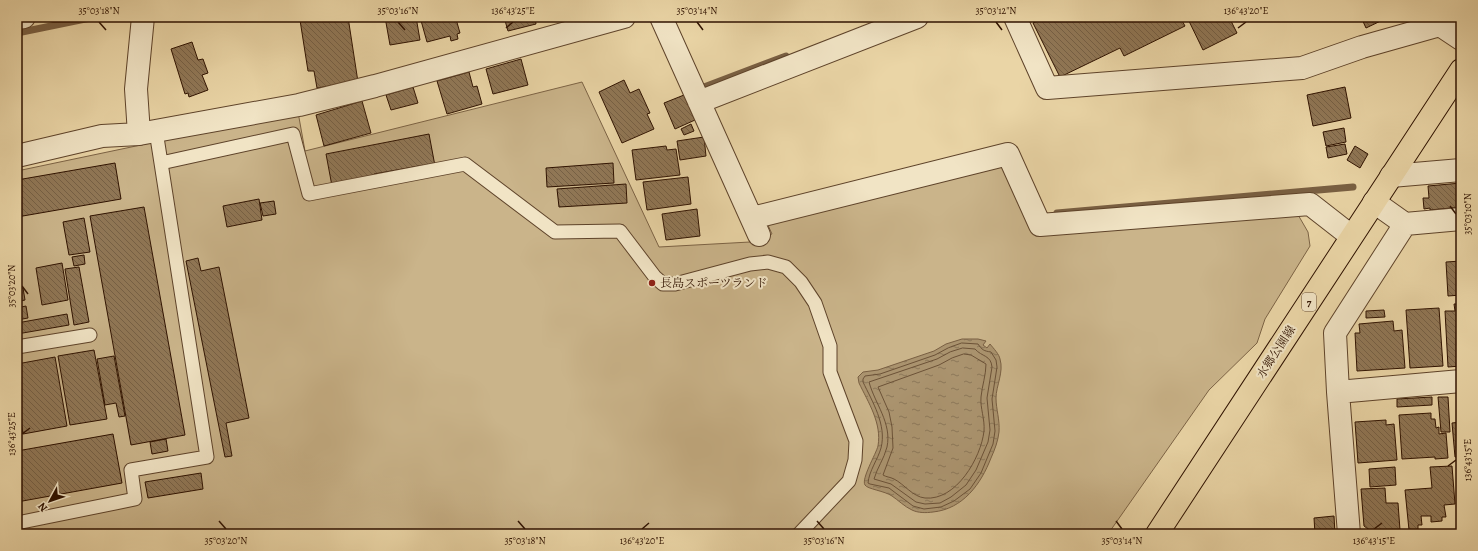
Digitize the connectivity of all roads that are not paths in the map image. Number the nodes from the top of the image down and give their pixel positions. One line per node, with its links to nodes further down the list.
1 (24, 17): 7 (street)
2 (143, 17): 11 (street)
3 (624, 17): 11 (street)
4 (661, 17): 10 (street)
5 (917, 17): 10 (street)
6 (1015, 17): 8 (street)
7 (17, 18)
8 (1461, 39)
9 (1461, 70): 15 (main road, 水郷公園線 / 7)
10 (699, 102): 19 (street)
11 (148, 133): 12 (street); 13 (lane)
12 (17, 156)
13 (161, 163): 24 (lane); 25 (lane)
14 (1461, 170): 15 (street)
15 (1391, 176): 16 (main road, 水郷公園線 / 7)
16 (1374, 202): 18 (street); 19 (main road, 水郷公園線 / 7)
17 (1461, 219): 18 (street)
18 (1406, 224): 23 (street)
19 (1352, 236): 26 (main road, 水郷公園線 / 7)
20 (90, 335): 21 (lane)
21 (17, 347)
22 (1461, 381): 23 (street)
23 (1338, 392): 27 (street)
24 (17, 523)
25 (799, 534)
26 (1157, 534)
27 (1349, 534)

